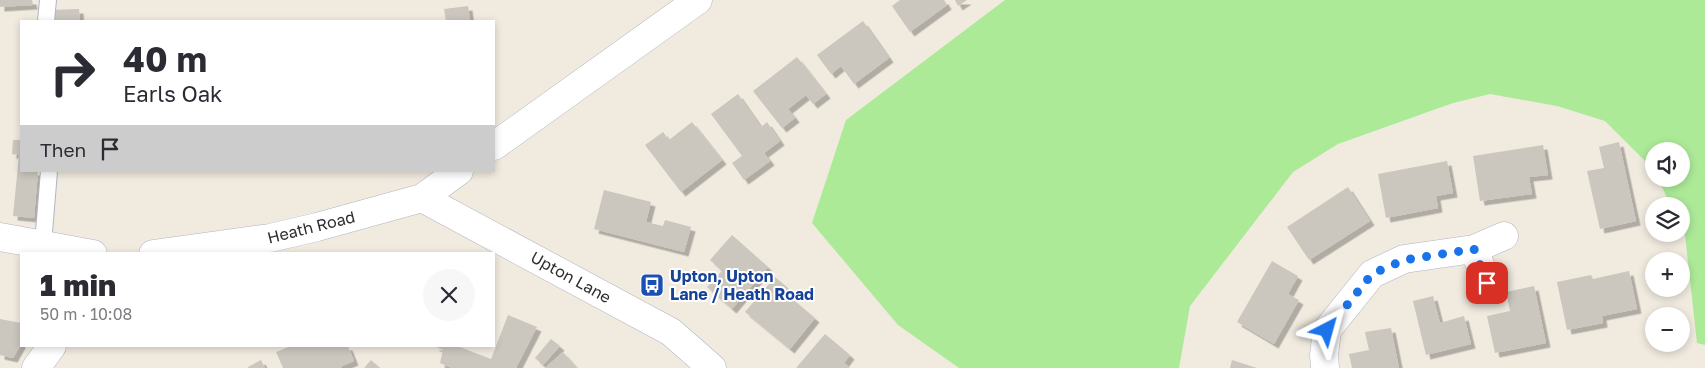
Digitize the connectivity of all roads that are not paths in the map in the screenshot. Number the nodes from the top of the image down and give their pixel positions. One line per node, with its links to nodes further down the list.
1 (48, 0): 3 (lane)
2 (698, 0): 4 (street)
3 (46, 20)
4 (495, 145)
5 (49, 172): 10 (lane)
6 (458, 172): 7 (street, Heath Road)
7 (422, 198): 13 (street, Heath Road); 17 (street, Upton Lane)
8 (1504, 236): 11 (street)
9 (0, 237): 10 (street)
10 (43, 244): 12 (street)
11 (1474, 249): 14 (street); 18 (street)
12 (83, 252)
13 (168, 252)
14 (1487, 283)
15 (51, 347): 16 (street)
16 (36, 368)
17 (712, 368)
18 (1325, 368)

